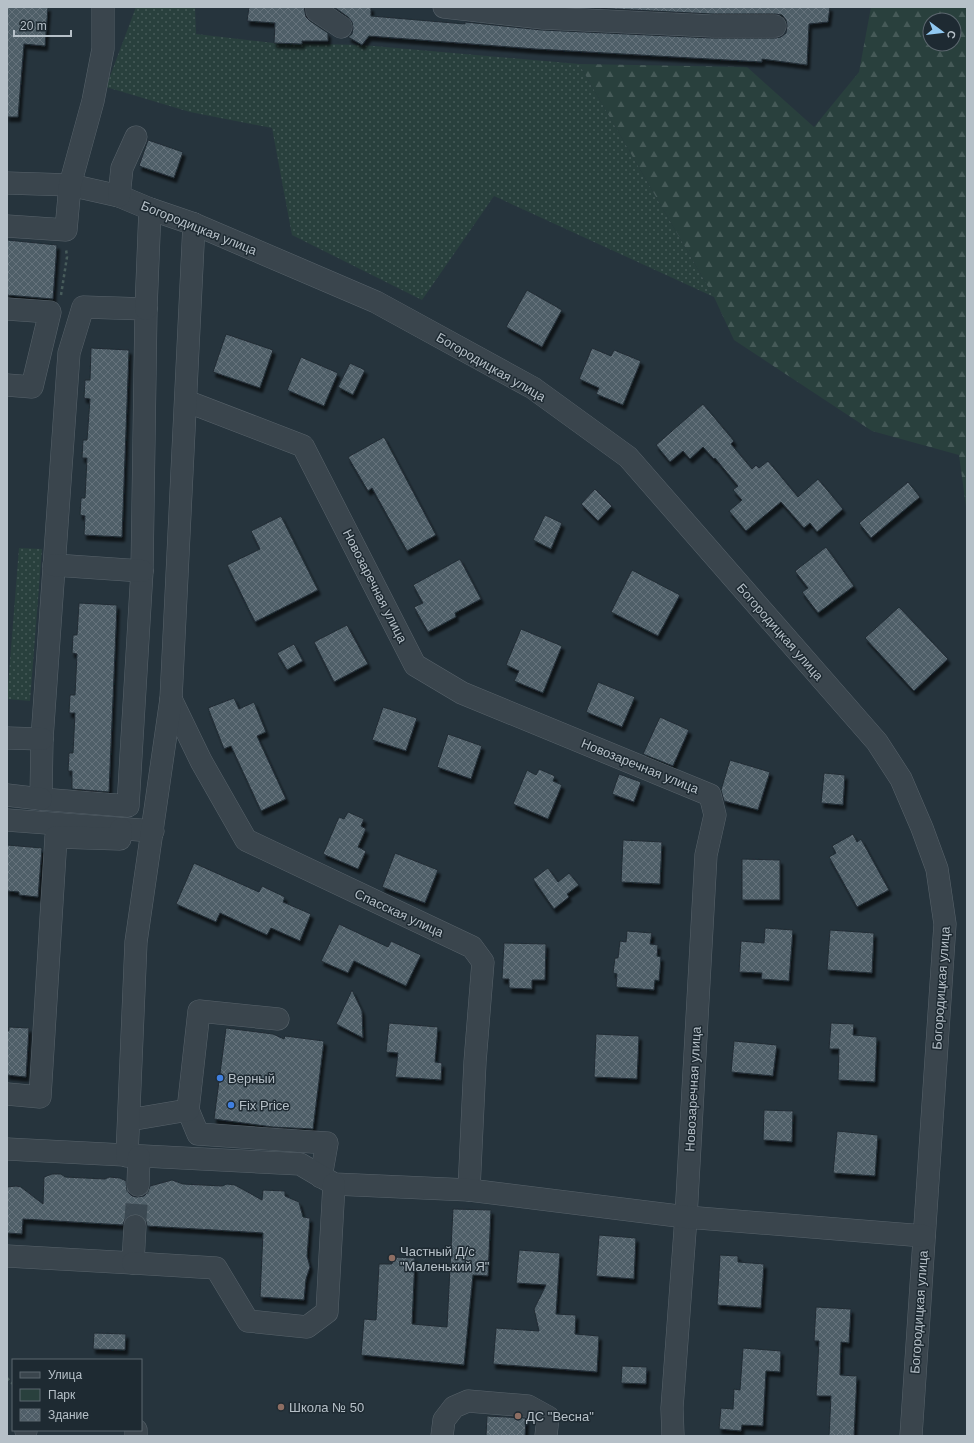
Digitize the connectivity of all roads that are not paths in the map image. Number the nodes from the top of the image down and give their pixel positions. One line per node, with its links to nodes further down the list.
1 (103, 7): 10 (street)
2 (317, 7): 7 (street)
3 (444, 7): 4 (street)
4 (543, 13): 5 (street)
5 (712, 17): 6 (street)
6 (775, 26)
7 (341, 27)
8 (136, 137): 11 (street)
9 (7, 183): 10 (street, Богородицкая улица)
10 (70, 185): 11 (street, Богородицкая улица); 14 (street)
11 (119, 196): 12 (street, Богородицкая улица)
12 (150, 209): 13 (street, Богородицкая улица); 16 (street)
13 (194, 224): 18 (street); 40 (street, Богородицкая улица)
14 (7, 226)
15 (7, 309): 17 (street)
16 (146, 309): 19 (street); 20 (street)
17 (7, 385)
18 (186, 401): 21 (street); 38 (street, Новозаречная улица)
19 (54, 565): 20 (street); 23 (street)
20 (142, 571): 25 (street)
21 (171, 699): 28 (street); 37 (street, Спасская улица)
22 (7, 738): 23 (street)
23 (42, 740): 25 (street)
24 (7, 795): 25 (street)
25 (41, 799)
26 (7, 820): 27 (street)
27 (121, 829): 28 (street); 30 (street)
28 (153, 831): 32 (street)
29 (278, 1019): 31 (street)
30 (7, 1094)
31 (188, 1110): 32 (street); 35 (street)
32 (129, 1120): 34 (street)
33 (7, 1149): 34 (street)
34 (133, 1156): 35 (street); 36 (street)
35 (327, 1181): 37 (street); 42 (street)
36 (138, 1185)
37 (469, 1190): 38 (street)
38 (686, 1217): 40 (street); 43 (street, Новозаречная улица)
39 (135, 1226): 42 (street)
40 (924, 1236): 46 (street, Богородицкая улица)
41 (7, 1256): 42 (street)
42 (134, 1263)
43 (669, 1434)
44 (442, 1436): 45 (street)
45 (546, 1436)
46 (911, 1436)

